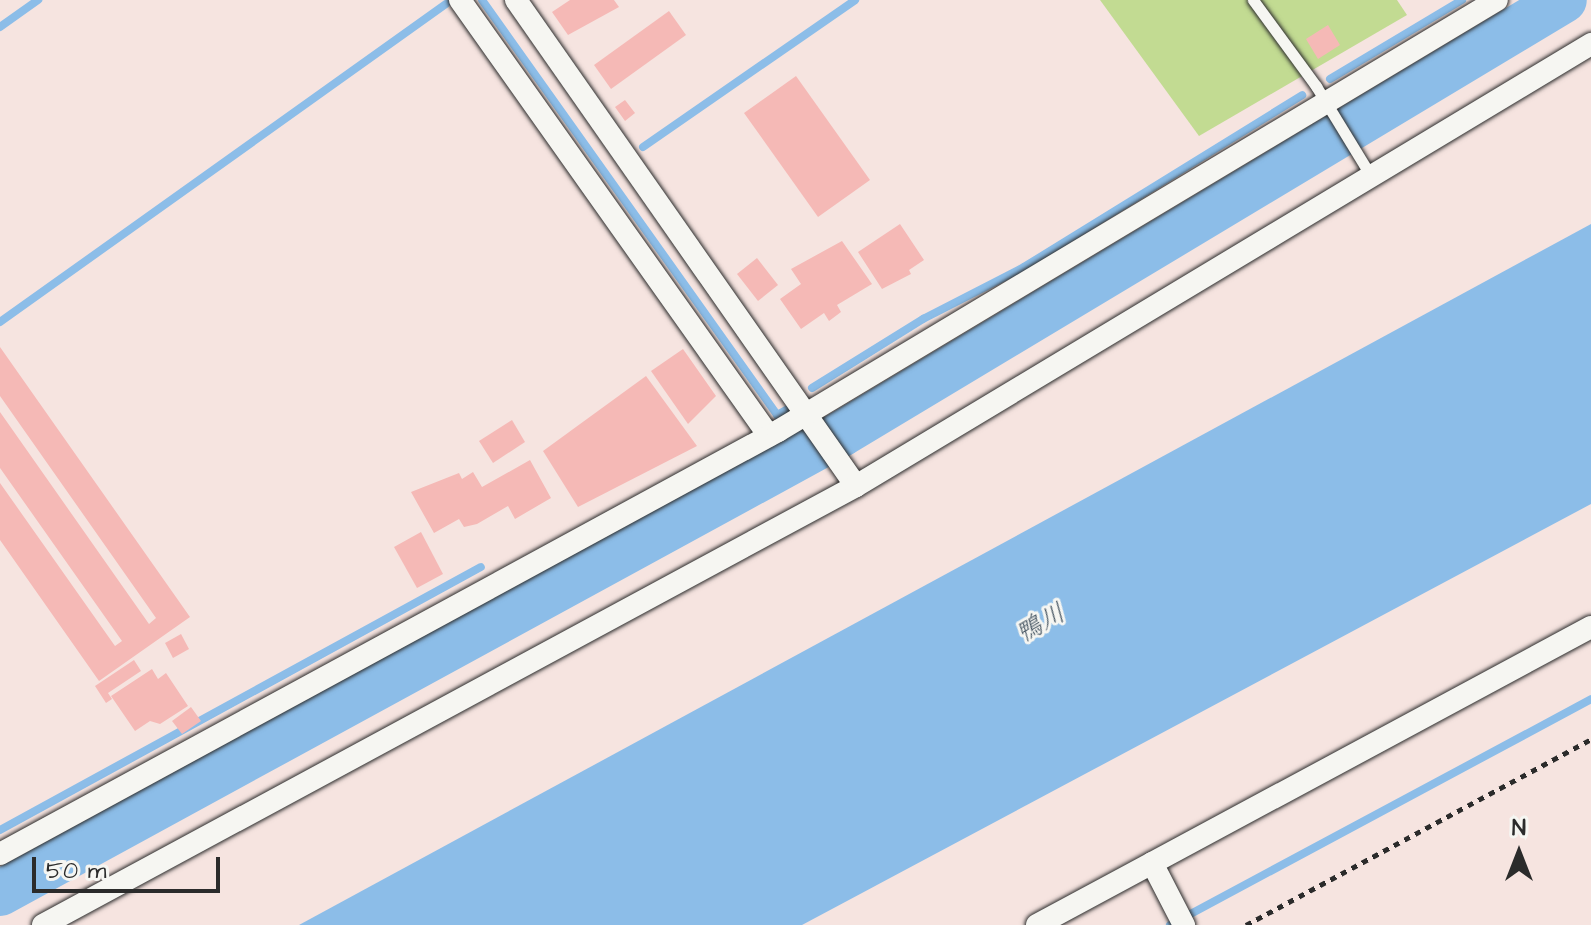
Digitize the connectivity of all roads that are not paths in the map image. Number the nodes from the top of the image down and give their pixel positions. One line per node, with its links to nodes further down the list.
1 (460, 0): 8 (street)
2 (516, 0): 8 (street)
3 (1253, 0): 6 (lane)
4 (1497, 0): 6 (street)
5 (1591, 44): 7 (street)
6 (1328, 106): 7 (lane); 8 (street)
7 (1366, 168): 9 (street)
8 (794, 427): 9 (street); 11 (street)
9 (856, 486): 13 (street)
10 (1591, 627): 12 (street)
11 (0, 854)
12 (1157, 871): 14 (street); 15 (street)
13 (43, 925)
14 (1037, 925)
15 (1184, 925)

